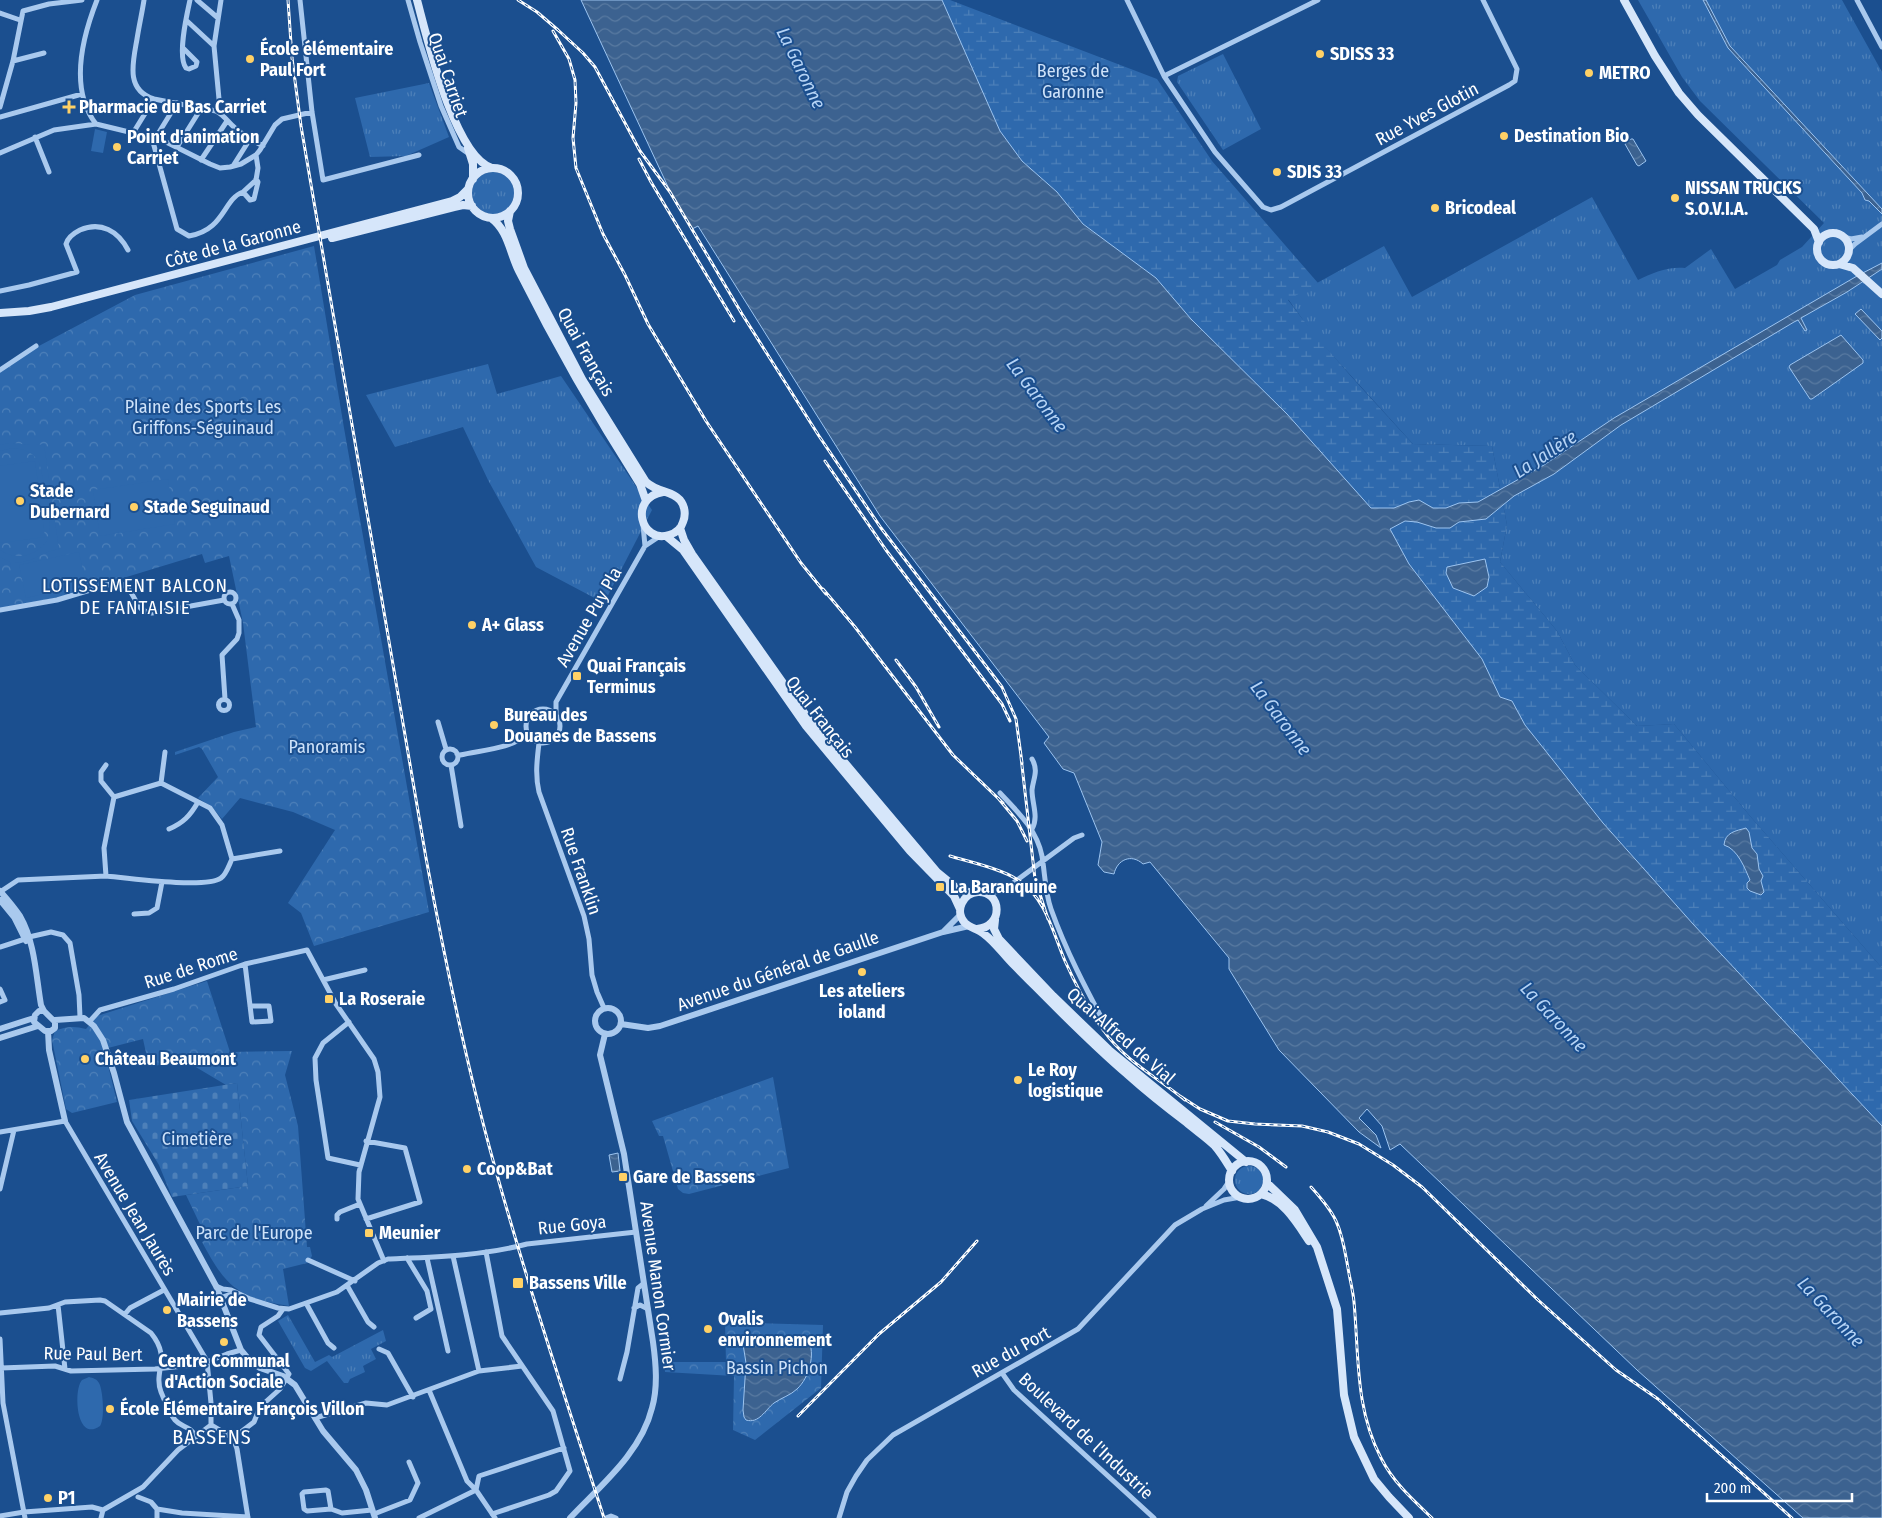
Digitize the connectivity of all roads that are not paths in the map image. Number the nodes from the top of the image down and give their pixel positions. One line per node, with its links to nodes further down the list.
1 (82, 0): 17 (street)
2 (97, 0): 25 (street)
3 (144, 0): 26 (street)
4 (190, 0): 18 (street)
5 (197, 0): 16 (street)
6 (222, 0): 16 (street)
7 (300, 0): 31 (street)
8 (408, 0): 43 (street, Quai Carriet)
9 (417, 0): 39 (main road, Quai Carriet)
10 (1127, 0): 24 (street)
11 (1318, 0): 24 (street)
12 (1483, 0): 24 (street, Rue Yves Glotin)
13 (1624, 0): 58 (main road)
14 (1857, 0): 20 (street)
15 (0, 14): 17 (street)
16 (218, 18): 19 (street)
17 (20, 20): 23 (street)
18 (186, 20): 19 (street); 21 (street)
19 (214, 46): 30 (street)
20 (1882, 47)
21 (183, 48)
22 (44, 53): 23 (street)
23 (14, 61): 28 (street)
24 (1164, 76)
25 (82, 94): 32 (street); 34 (street)
26 (154, 99): 27 (street); 35 (street)
27 (177, 103): 29 (street); 37 (street)
28 (0, 107)
29 (202, 107): 30 (street); 41 (street)
30 (216, 111): 33 (street)
31 (312, 112): 40 (street); 45 (street)
32 (0, 117)
33 (227, 121): 38 (street); 46 (street)
34 (96, 124): 35 (street); 36 (street)
35 (133, 133): 37 (street)
36 (35, 138): 42 (street); 49 (street)
37 (154, 138): 41 (street); 53 (street)
38 (250, 139): 40 (street); 47 (street)
39 (467, 144): 43 (main road, Quai Carriet); 48 (main road, Quai Carriet)
40 (263, 146): 44 (street)
41 (177, 147): 46 (street)
42 (0, 153)
43 (469, 154): 50 (main road, Quai Carriet)
44 (256, 155): 47 (street); 51 (street)
45 (419, 156)
46 (201, 160): 47 (street)
47 (233, 166)
48 (492, 168): 50 (main road); 55 (main road)
49 (50, 172)
50 (473, 178): 52 (main road)
51 (256, 179): 53 (street); 53 (street)
52 (468, 189): 54 (main road); 69 (main road, Côte de la Garonne)
53 (243, 192)
54 (472, 206): 56 (main road); 70 (main road, Côte de la Garonne)
55 (510, 211): 56 (main road); 73 (main road, Quai Français)
56 (491, 218): 74 (main road, Quai Français)
57 (1882, 224): 60 (street)
58 (1814, 229): 59 (main road); 62 (main road)
59 (1828, 234): 61 (main road); 62 (main road)
60 (1867, 235): 61 (street); 64 (street)
61 (1844, 237): 64 (main road)
62 (1819, 242): 65 (main road)
63 (128, 250): 67 (street)
64 (1849, 252): 65 (main road); 66 (main road)
65 (1839, 264): 66 (main road)
66 (1853, 268): 68 (main road)
67 (0, 291)
68 (1882, 294)
69 (0, 313)
70 (0, 317)
71 (36, 346): 72 (street)
72 (0, 370)
73 (663, 492): 74 (main road); 76 (main road)
74 (646, 500): 75 (main road)
75 (643, 524): 77 (main road); 78 (street)
76 (680, 528): 77 (main road); 109 (main road, Quai Français)
77 (663, 536): 78 (street, Avenue Puy Pla); 112 (main road, Quai Français)
78 (645, 546): 83 (street, Avenue Puy Pla)
79 (224, 600): 80 (street); 80 (street); 81 (street)
80 (232, 604): 82 (street)
81 (0, 610)
82 (225, 699)
83 (556, 702): 84 (street); 85 (street, Avenue Puy Pla)
84 (544, 708): 85 (street); 87 (street)
85 (556, 714): 88 (street)
86 (438, 722): 89 (street)
87 (527, 734): 88 (street); 91 (street)
88 (540, 743): 125 (street, Rue Franklin)
89 (446, 749): 91 (street); 94 (street)
90 (165, 752): 95 (street)
91 (458, 754): 94 (street)
92 (1032, 759): 101 (street)
93 (106, 765): 97 (street)
94 (451, 765): 99 (street)
95 (161, 783): 97 (street); 98 (street)
96 (1000, 793): 101 (street)
97 (114, 797): 106 (street)
98 (198, 802): 100 (street); 104 (street)
99 (461, 826)
100 (169, 829)
101 (1032, 829): 105 (street)
102 (1082, 835): 105 (street)
103 (280, 852): 104 (street)
104 (232, 859): 107 (street)
105 (1043, 862): 110 (street); 133 (street)
106 (106, 876): 107 (street); 108 (street)
107 (162, 882): 113 (street)
108 (0, 892): 117 (street)
109 (973, 893): 110 (main road); 112 (main road)
110 (988, 894): 114 (main road)
111 (0, 900): 117 (street)
112 (960, 912): 115 (main road); 116 (street, Avenue du Général de Gaulle)
113 (134, 914)
114 (995, 919): 115 (main road); 142 (main road, Quai Alfred de Vial)
115 (973, 928): 116 (street, Avenue du Général de Gaulle); 144 (main road, Quai Alfred de Vial)
116 (943, 932): 131 (street, Avenue du Général de Gaulle)
117 (27, 938): 118 (street); 126 (street); 127 (street)
118 (0, 946)
119 (245, 964): 121 (street, Rue de Rome); 124 (street); 128 (street, Rue de Rome)
120 (365, 970): 121 (street)
121 (323, 980): 129 (street)
122 (0, 988): 123 (street)
123 (0, 1002)
124 (250, 1006): 124 (street)
125 (604, 1008): 131 (street); 136 (street)
126 (38, 1014): 130 (street); 132 (street); 134 (street)
127 (80, 1017): 128 (street); 130 (street)
128 (89, 1022): 130 (street); 164 (street)
129 (349, 1022): 141 (street); 143 (street)
130 (55, 1023): 135 (street)
131 (622, 1024): 136 (street)
132 (38, 1026): 135 (street); 137 (street)
133 (1107, 1028)
134 (0, 1029)
135 (48, 1031): 138 (street)
136 (605, 1034): 154 (street, Avenue Manon Cormier)
137 (0, 1038)
138 (65, 1121): 139 (street); 166 (street, Avenue Jean Jaurès)
139 (14, 1130): 140 (street); 147 (street)
140 (0, 1132)
141 (366, 1141): 143 (street); 153 (street)
142 (1246, 1162): 144 (main road); 146 (main road)
143 (360, 1164): 150 (street)
144 (1232, 1171): 145 (main road)
145 (1230, 1180): 149 (main road); 151 (street, Rue du Port)
146 (1267, 1183): 148 (main road); 161 (main road)
147 (0, 1189)
148 (1261, 1194): 149 (main road); 161 (main road)
149 (1241, 1197): 151 (street, Rue du Port)
150 (360, 1204): 152 (street); 153 (street)
151 (1202, 1209): 189 (street, Rue du Port)
152 (337, 1219)
153 (366, 1219): 160 (street)
154 (636, 1232): 155 (street, Rue Goya); 163 (street, Avenue Manon Cormier)
155 (486, 1252): 156 (street, Rue Goya); 184 (street)
156 (453, 1256): 158 (street, Rue Goya); 188 (street)
157 (407, 1258): 158 (street, Rue Goya); 160 (street, Rue Goya); 176 (street)
158 (426, 1258): 182 (street)
159 (308, 1260): 162 (street)
160 (384, 1261): 162 (street)
161 (1322, 1264): 211 (main road)
162 (355, 1281): 165 (street)
163 (643, 1284): 171 (street); 173 (street, Avenue Manon Cormier)
164 (216, 1286): 167 (street); 168 (street)
165 (348, 1287): 169 (street); 177 (street)
166 (164, 1290): 175 (street); 183 (street, Avenue Jean Jaurès)
167 (238, 1294): 168 (street); 172 (street)
168 (220, 1298): 181 (street)
169 (306, 1303): 172 (street); 179 (street)
170 (58, 1305): 174 (street); 175 (street); 187 (street)
171 (634, 1308): 173 (street); 191 (street)
172 (283, 1309): 190 (street)
173 (648, 1309): 215 (street, Avenue Manon Cormier)
174 (0, 1314)
175 (125, 1314): 185 (street)
176 (416, 1318)
177 (374, 1327)
178 (0, 1339): 186 (street)
179 (334, 1348)
180 (379, 1349): 194 (street)
181 (241, 1350): 183 (street, Rue Paul Bert); 190 (street)
182 (448, 1352)
183 (207, 1361): 185 (street, Rue Paul Bert); 196 (street)
184 (522, 1366): 188 (street); 199 (street)
185 (162, 1367): 187 (street, Rue Paul Bert); 197 (street)
186 (1, 1368): 187 (street, Rue Paul Bert); 192 (street)
187 (65, 1369)
188 (479, 1371): 193 (street)
189 (1002, 1373): 218 (street, Rue du Port); 219 (street, Boulevard de l'Industrie)
190 (287, 1379): 195 (street); 198 (street)
191 (620, 1379)
192 (0, 1389): 207 (street)
193 (430, 1390): 194 (street); 201 (street)
194 (413, 1397): 195 (street)
195 (315, 1418): 206 (street)
196 (211, 1425): 197 (street); 198 (street)
197 (196, 1437): 205 (street)
198 (233, 1438): 210 (street)
199 (564, 1448): 201 (street); 209 (street)
200 (409, 1462): 206 (street)
201 (476, 1490): 209 (street); 214 (street)
202 (138, 1498): 203 (street)
203 (157, 1509): 210 (street); 213 (street)
204 (330, 1509): 204 (street); 206 (street)
205 (103, 1510): 207 (street); 212 (street)
206 (374, 1514)
207 (24, 1515): 208 (street)
208 (0, 1516)
209 (493, 1516)
210 (248, 1517)
211 (1408, 1517)
212 (101, 1518)
213 (157, 1518)
214 (419, 1518)
215 (570, 1518)
216 (606, 1518): 217 (street)
217 (616, 1518)
218 (839, 1518)
219 (1154, 1518)

